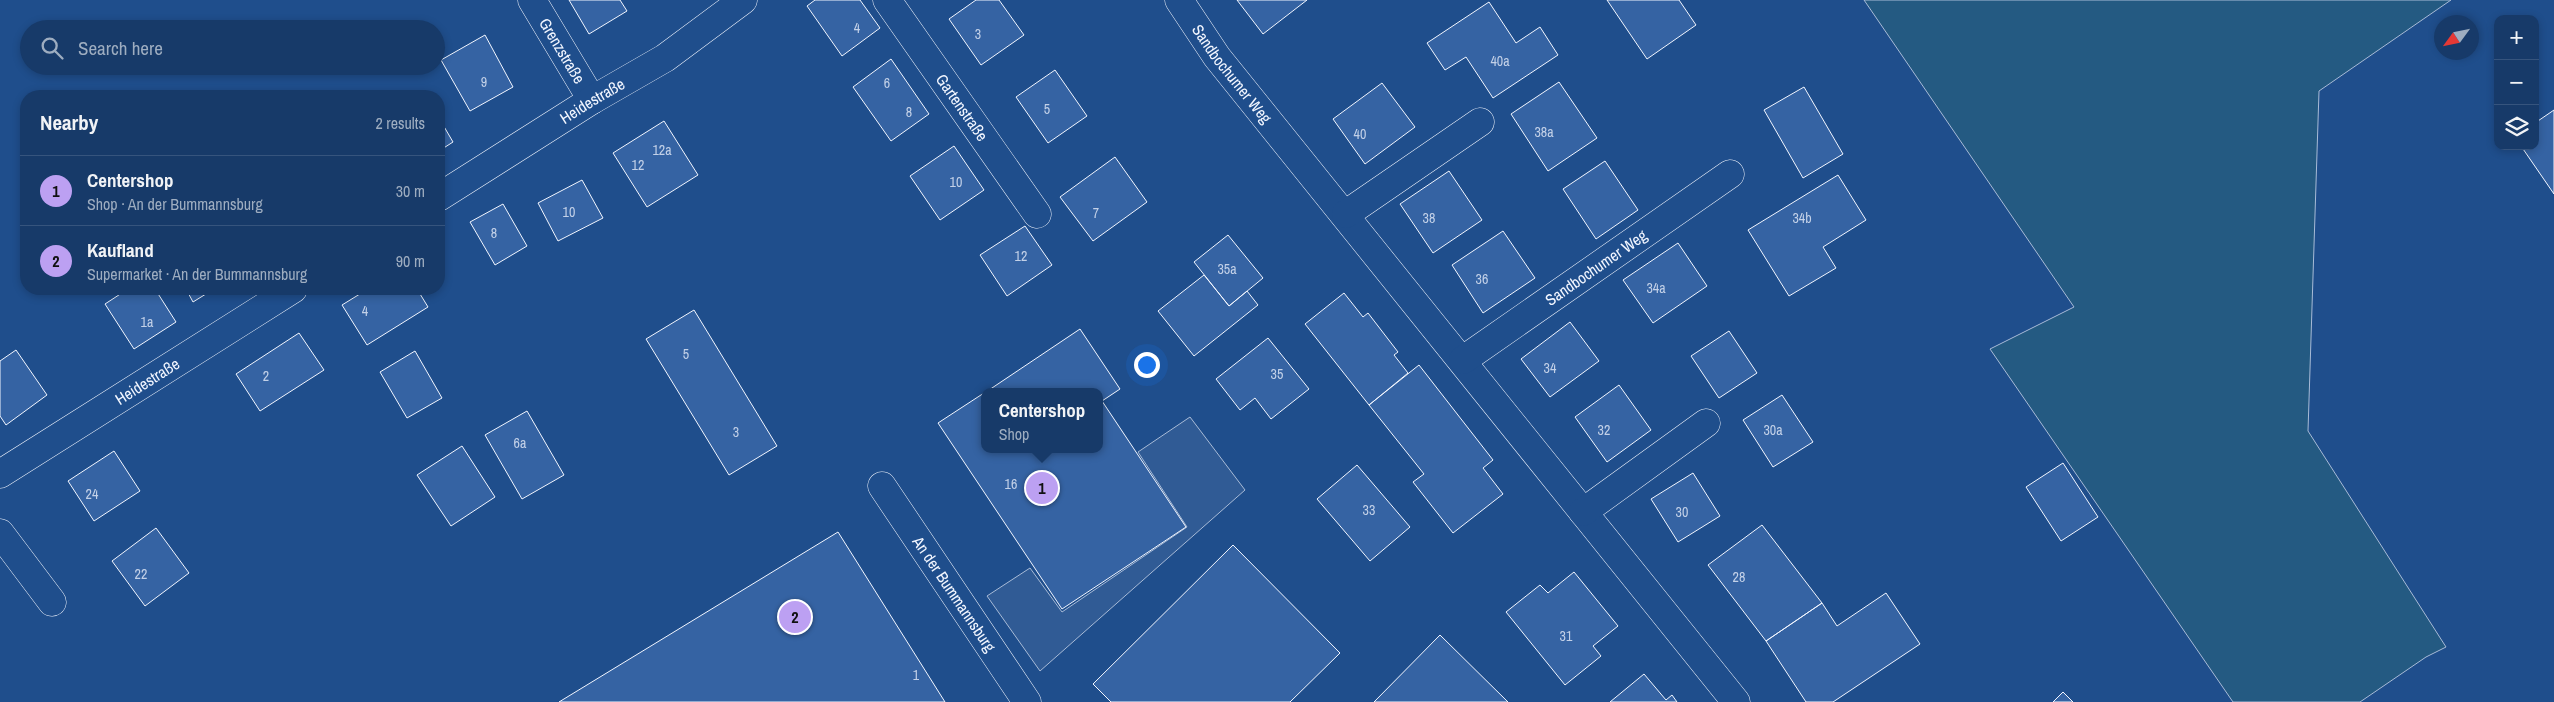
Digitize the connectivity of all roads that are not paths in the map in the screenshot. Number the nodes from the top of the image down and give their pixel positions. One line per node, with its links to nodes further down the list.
1 (532, 0): 5 (street, Grenzstraße)
2 (743, 0): 5 (street, Heidestraße)
3 (887, 0): 9 (street, Gartenstraße)
4 (1179, 0): 10 (street, Sandbochumer Weg)
5 (592, 100): 8 (street, Heidestraße)
6 (1480, 122): 10 (street)
7 (1730, 174): 12 (street, Sandbochumer Weg)
8 (445, 193)
9 (1037, 214)
10 (1346, 214): 12 (street, Sandbochumer Weg)
11 (283, 295): 14 (street, Heidestraße)
12 (1463, 360): 16 (street, Sandbochumer Weg)
13 (1706, 423): 16 (street)
14 (0, 474)
15 (882, 486): 19 (street, An der Bummannsburg)
16 (1583, 512): 20 (street, Sandbochumer Weg)
17 (0, 533): 18 (street)
18 (52, 602)
19 (1028, 702)
20 (1736, 702)

